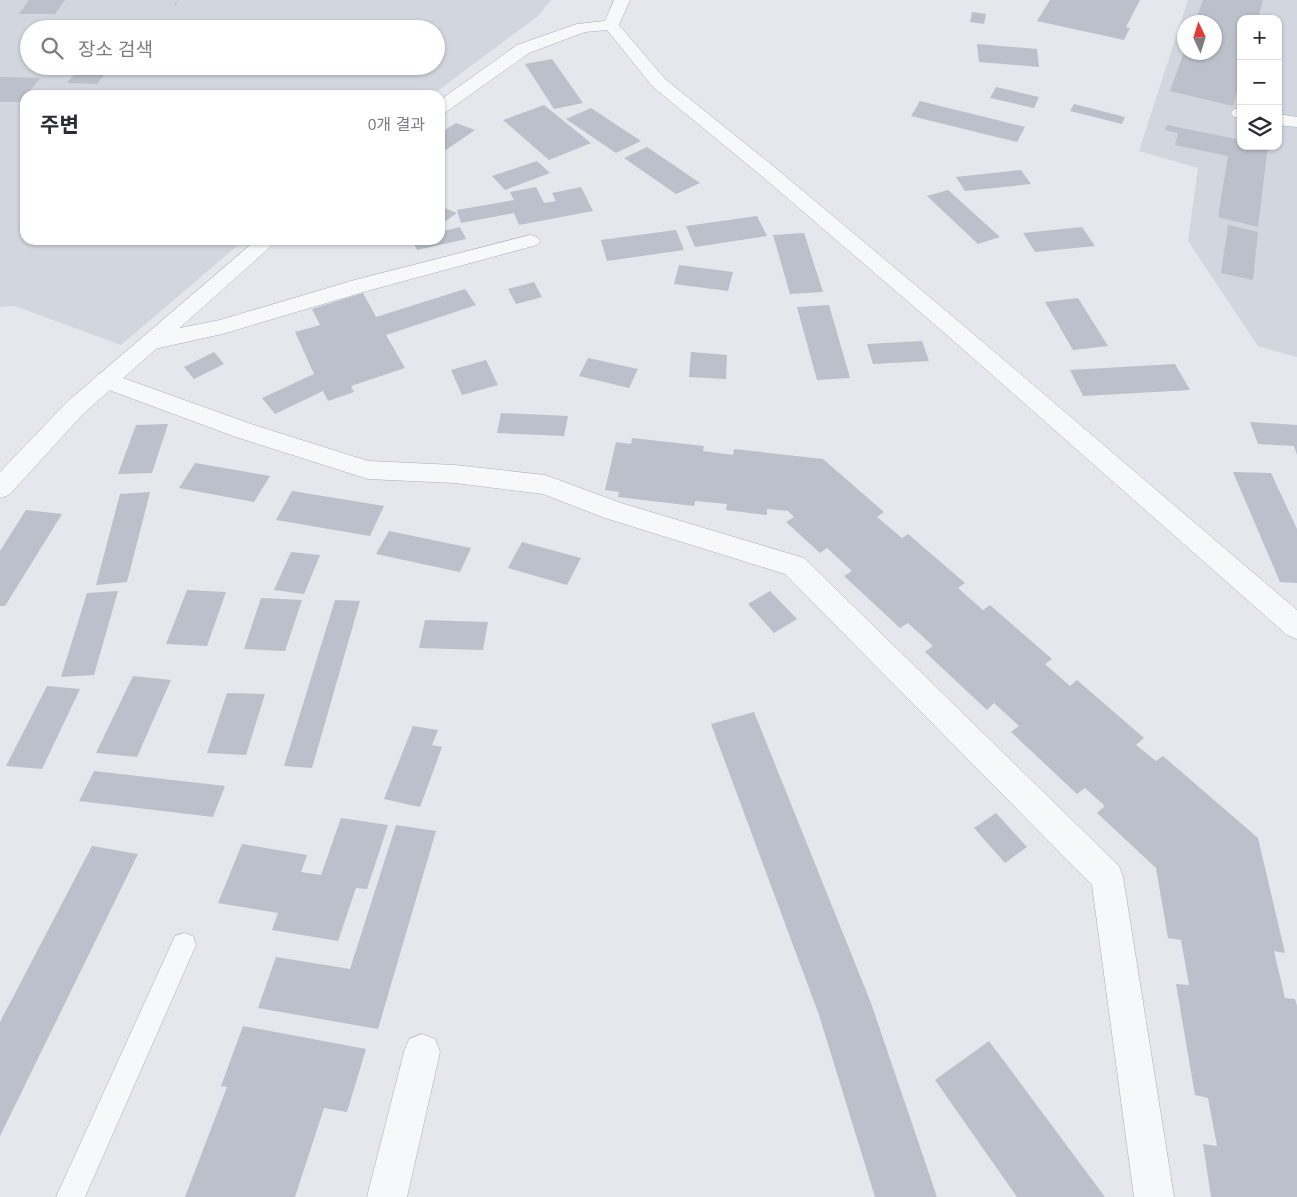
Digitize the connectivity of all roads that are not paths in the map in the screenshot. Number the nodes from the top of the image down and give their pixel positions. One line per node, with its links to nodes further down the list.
1 (622, 0): 2 (street)
2 (611, 25): 3 (street); 11 (street)
3 (445, 104)
4 (1282, 120): 5 (street)
5 (1297, 122)
6 (530, 241): 8 (street)
7 (262, 245): 8 (street)
8 (150, 342): 9 (street)
9 (106, 380): 10 (street); 16 (street)
10 (0, 488)
11 (1297, 627)
12 (184, 945): 14 (lane)
13 (422, 1052): 15 (street)
14 (70, 1197)
15 (387, 1197)
16 (1154, 1197)

